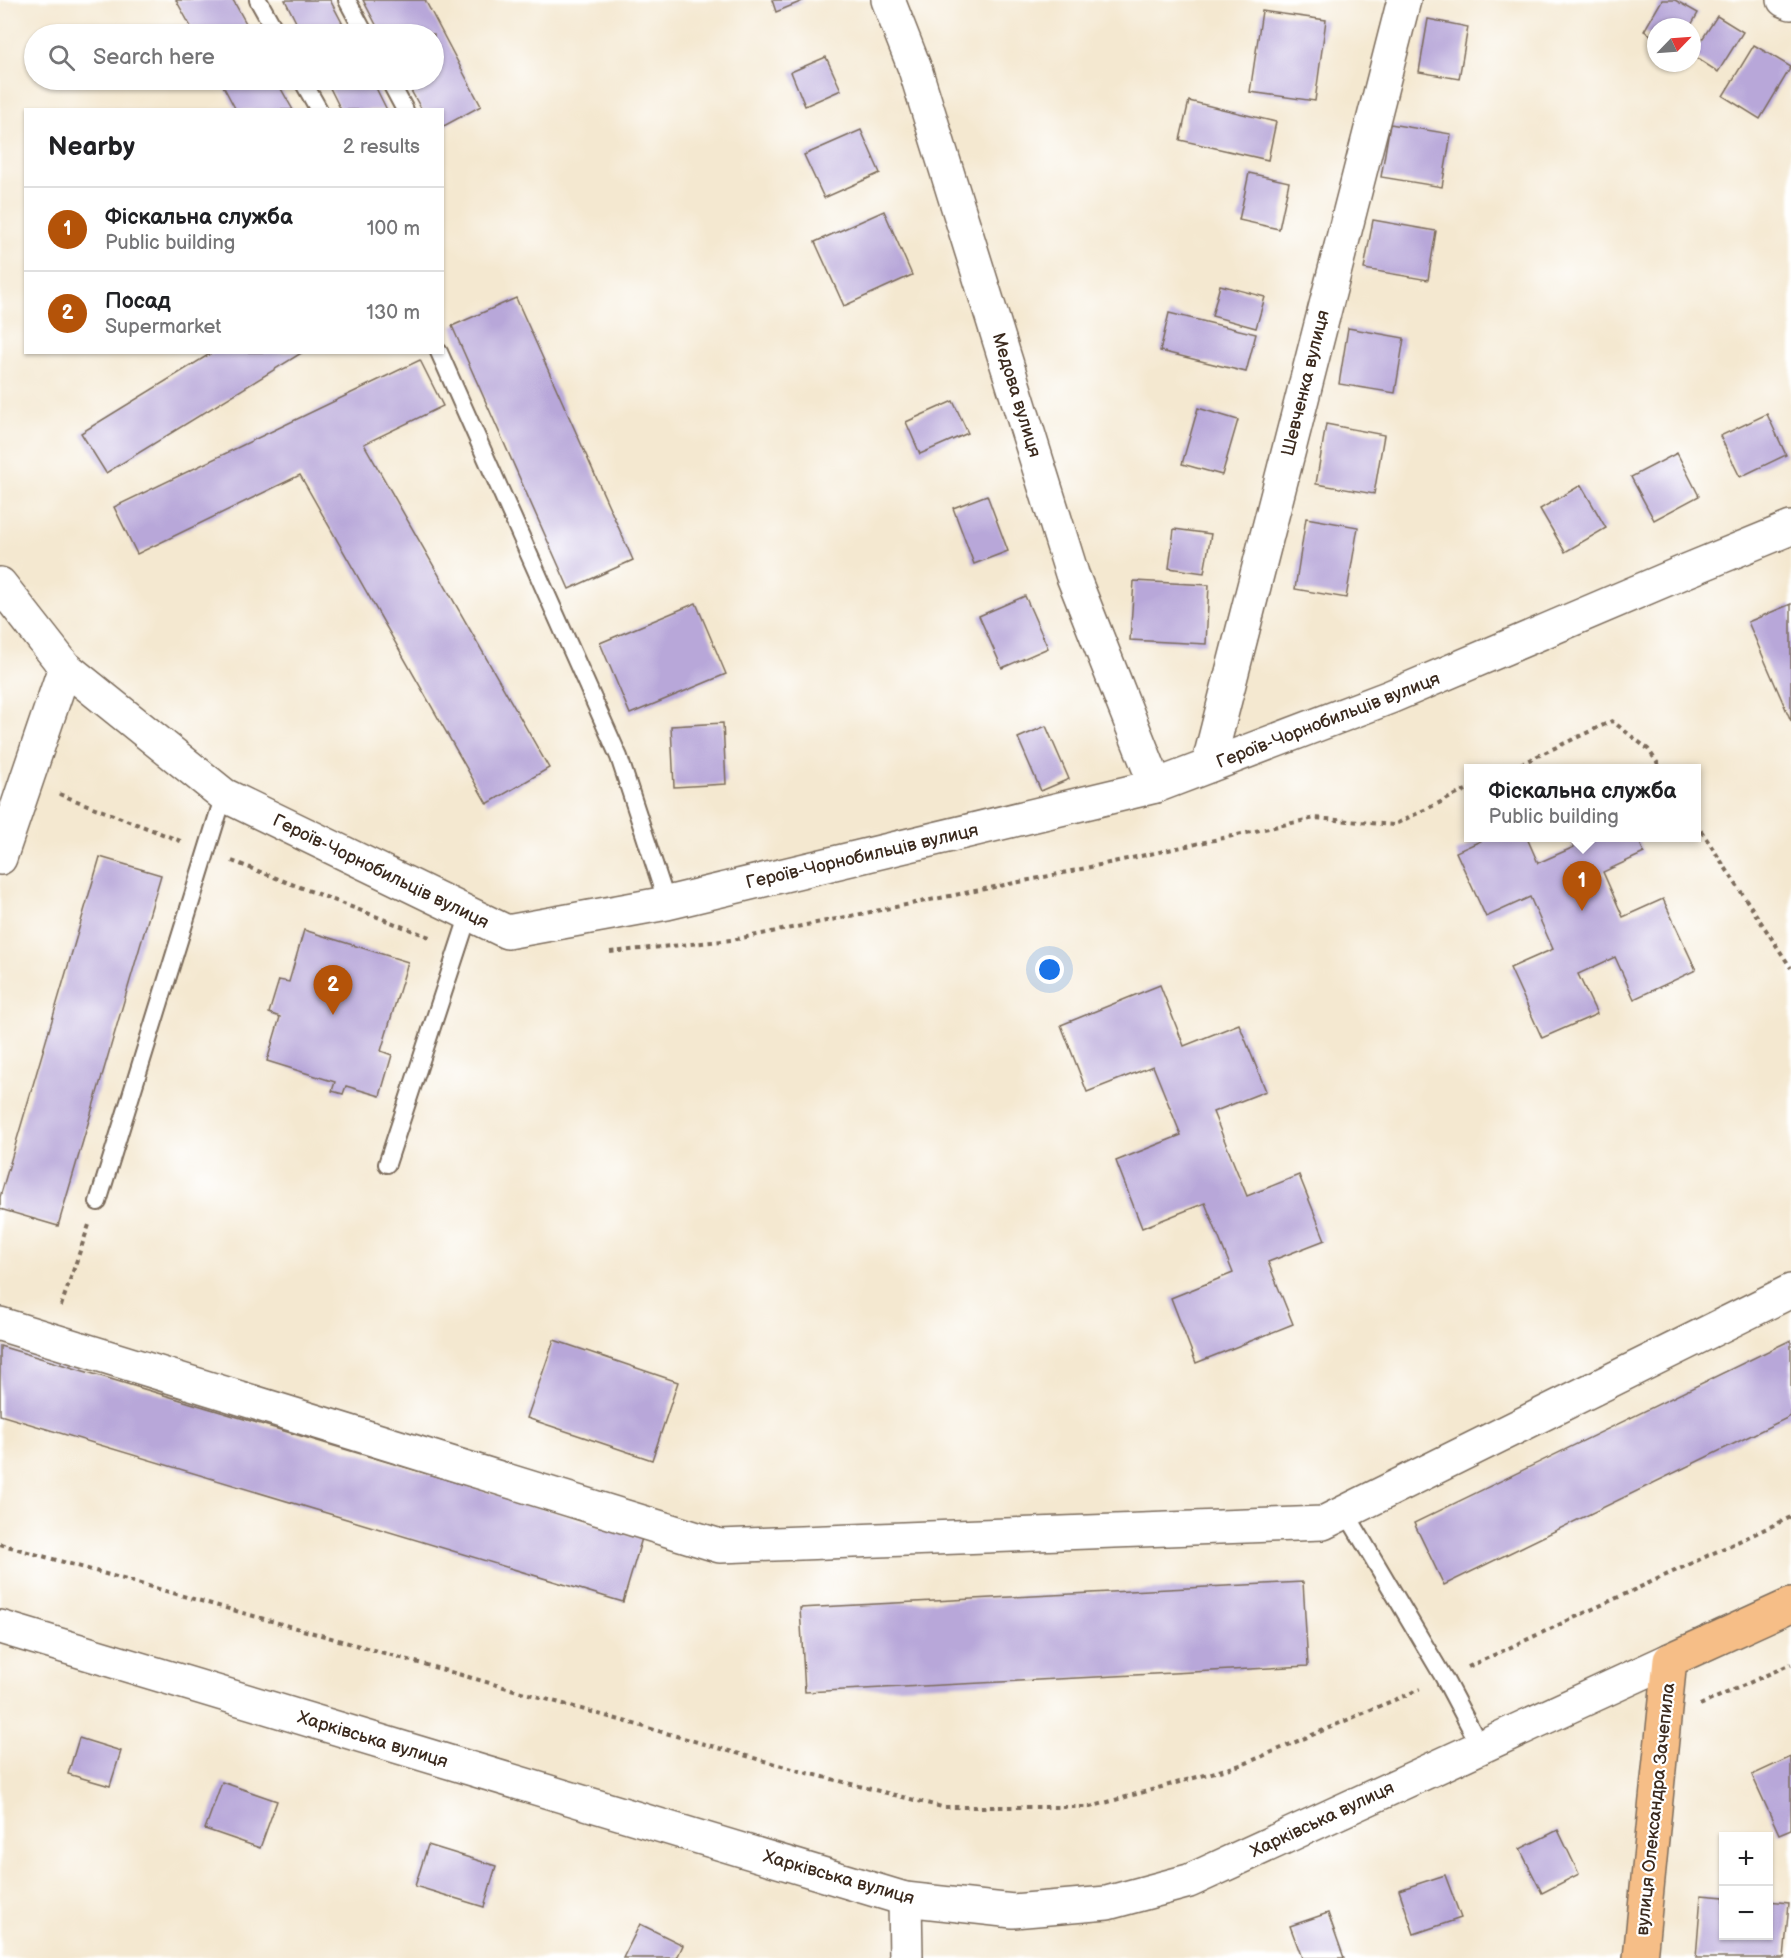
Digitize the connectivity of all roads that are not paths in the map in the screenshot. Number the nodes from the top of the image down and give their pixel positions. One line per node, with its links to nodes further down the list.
1 (258, 0): 7 (lane)
2 (346, 0): 8 (lane)
3 (888, 0): 18 (street, Медова вулиця)
4 (1404, 0): 17 (street, Шевченка вулиця)
5 (1784, 0): 6 (street)
6 (1791, 3)
7 (271, 24)
8 (359, 24)
9 (308, 90): 11 (lane)
10 (394, 90): 12 (lane)
11 (318, 108)
12 (404, 108)
13 (440, 354): 21 (lane)
14 (1791, 528): 17 (street, Героїв-Чорнобильців вулиця)
15 (0, 584): 16 (street, Героїв-Чорнобильців вулиця)
16 (65, 667): 19 (street, Героїв-Чорнобильців вулиця); 20 (street)
17 (1208, 766): 18 (street, Героїв-Чорнобильців вулиця)
18 (1156, 786): 21 (street, Героїв-Чорнобильців вулиця)
19 (225, 795): 22 (street, Героїв-Чорнобильців вулиця); 24 (lane)
20 (0, 858)
21 (667, 903): 22 (street, Героїв-Чорнобильців вулиця)
22 (469, 914): 23 (lane)
23 (387, 1164)
24 (98, 1202)
25 (1791, 1291): 27 (street)
26 (0, 1324): 27 (street)
27 (1345, 1511): 31 (lane)
28 (1791, 1605): 30 (main road, Харківська вулиця)
29 (0, 1627): 32 (street, Харківська вулиця)
30 (1670, 1660): 31 (street, Харківська вулиця); 34 (main road, вулиця Олександра Зачепила)
31 (1480, 1746): 32 (street, Харківська вулиця)
32 (905, 1899): 33 (street)
33 (906, 1958)
34 (1640, 1958)

